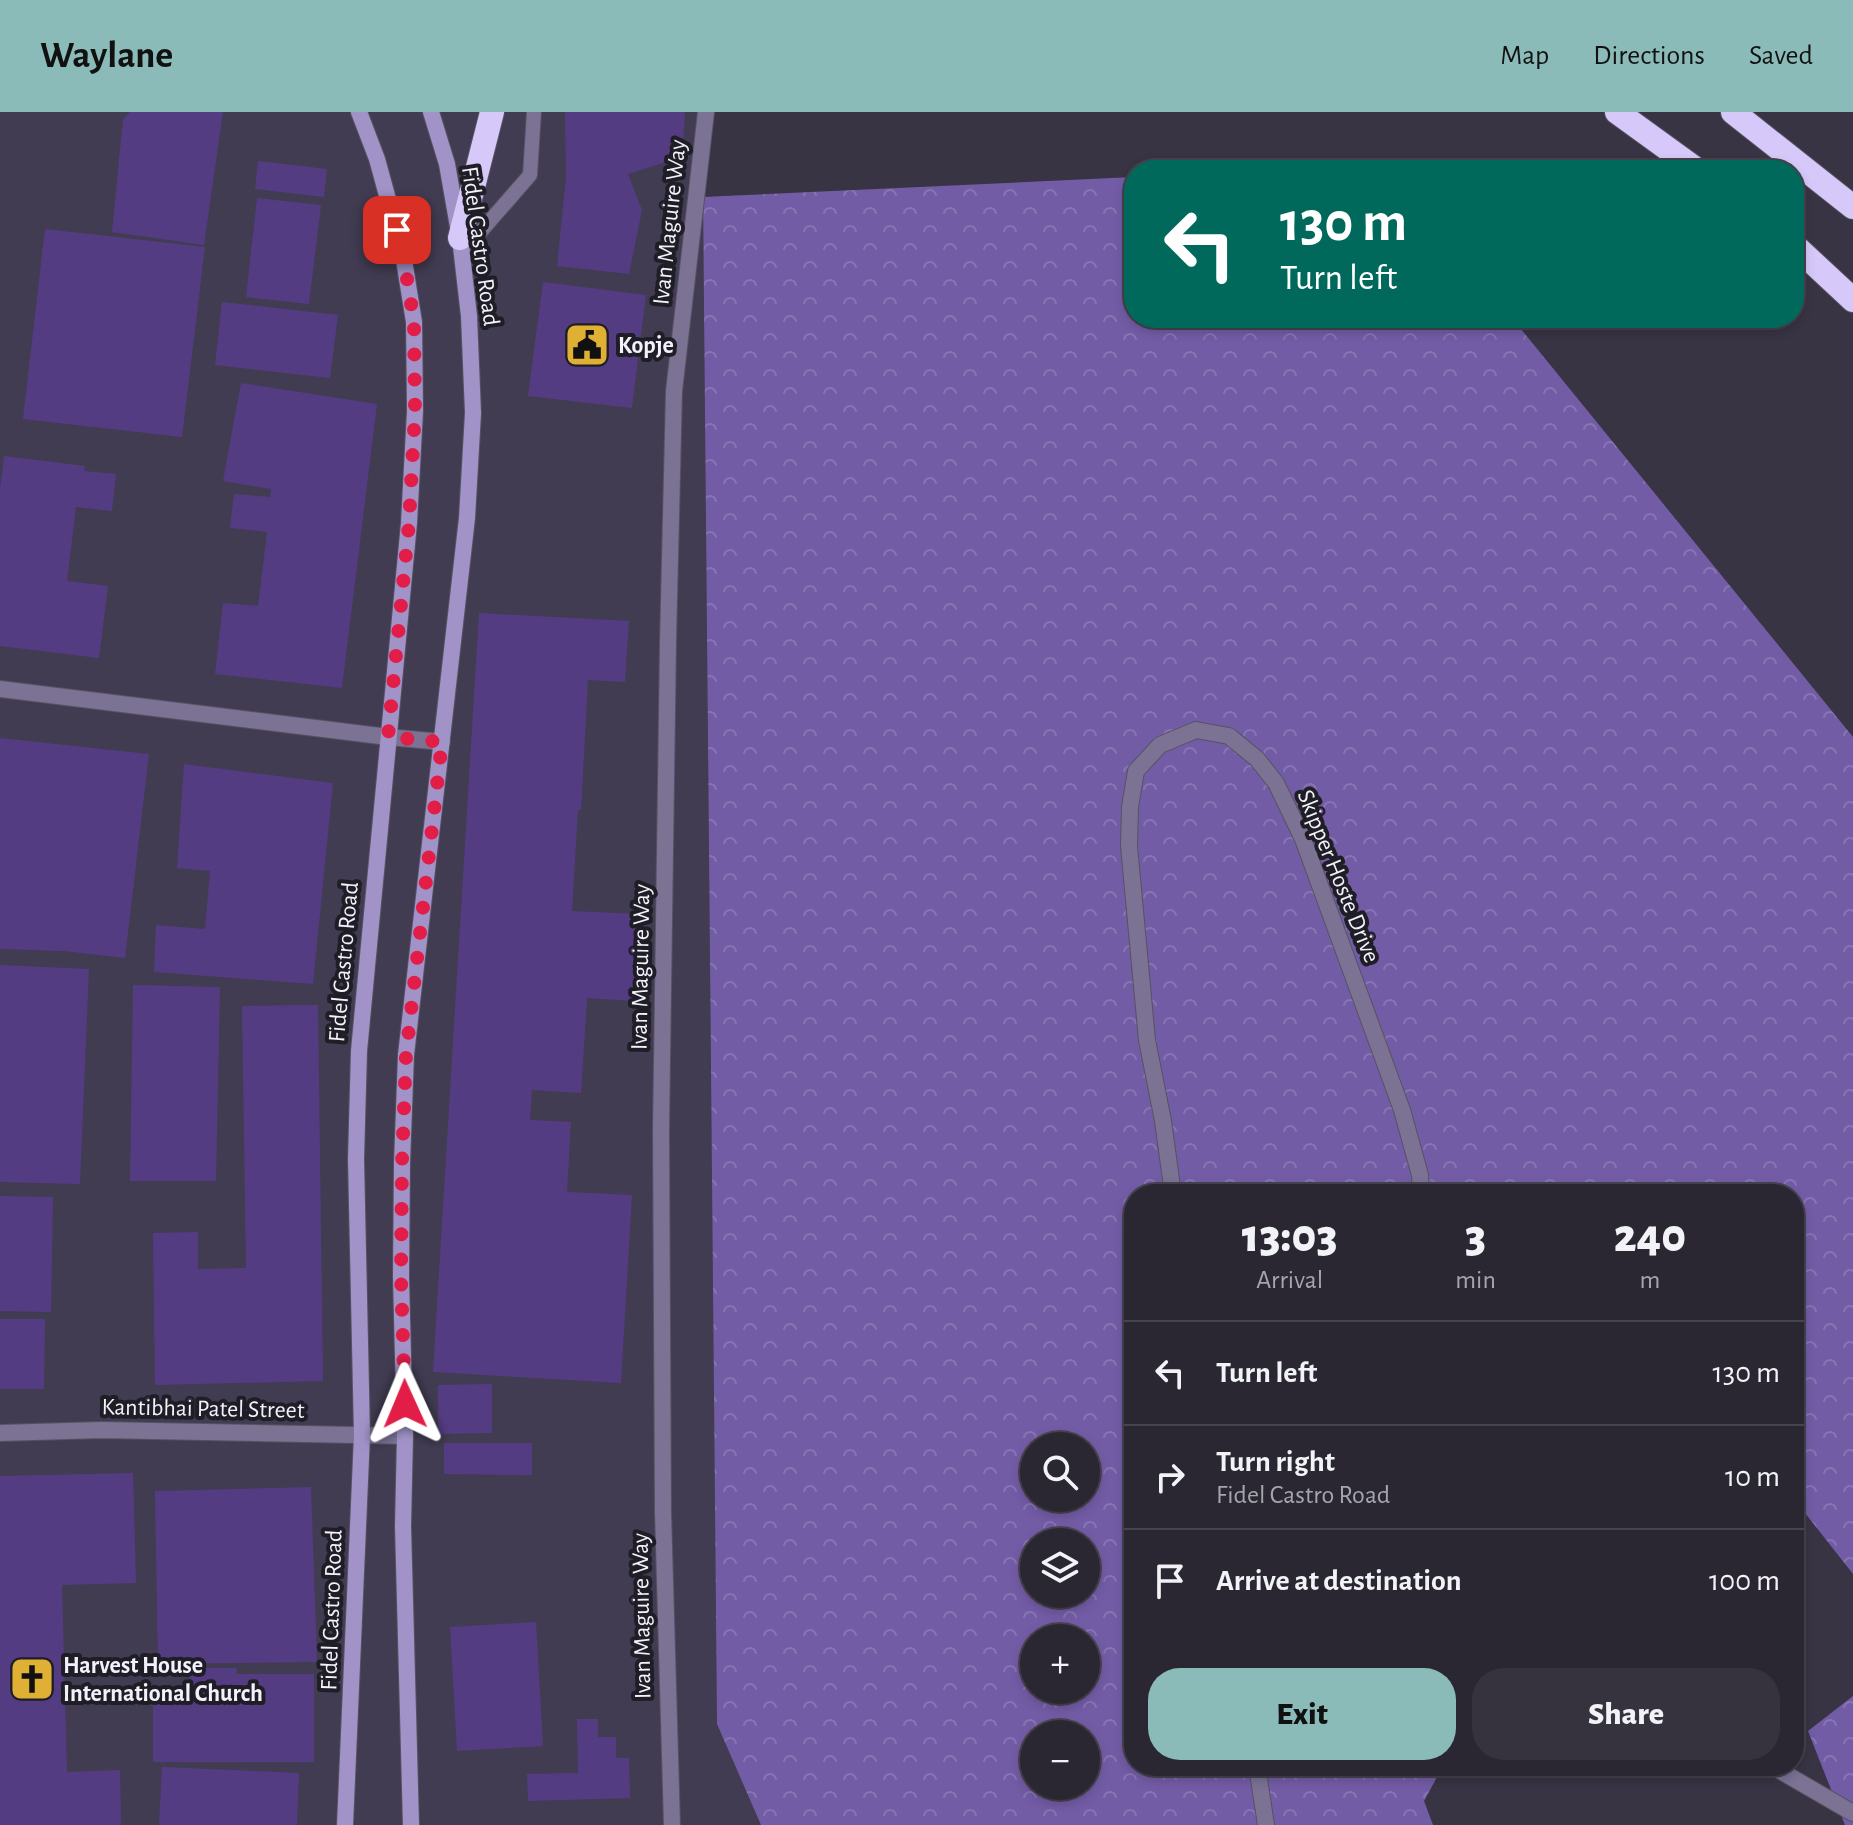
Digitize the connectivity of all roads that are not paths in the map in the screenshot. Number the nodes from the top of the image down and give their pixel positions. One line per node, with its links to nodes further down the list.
1 (359, 112): 16 (main road, Fidel Castro Road)
2 (431, 112): 12 (main road, Fidel Castro Road)
3 (492, 112): 12 (highway)
4 (534, 112): 12 (lane)
5 (706, 112): 28 (street, Ivan Maguire Way)
6 (1617, 112): 8 (highway)
7 (1733, 112): 9 (highway)
8 (1683, 160)
9 (1794, 160)
10 (1804, 168): 11 (highway)
11 (1853, 207)
12 (461, 245): 17 (main road, Fidel Castro Road)
13 (1804, 254): 14 (highway)
14 (1853, 300)
15 (0, 689): 16 (street)
16 (388, 737): 17 (street); 21 (main road, Fidel Castro Road)
17 (442, 742): 22 (main road, Fidel Castro Road)
18 (1172, 1184): 19 (street, Skipper Hoste Drive)
19 (1420, 1184)
20 (0, 1433): 21 (street, Kantibhai Patel Street)
21 (362, 1435): 22 (street, Kantibhai Patel Street); 26 (main road, Fidel Castro Road)
22 (405, 1436): 27 (main road, Fidel Castro Road)
23 (1259, 1776): 29 (street)
24 (1789, 1776): 25 (street)
25 (1853, 1813)
26 (345, 1825)
27 (411, 1825)
28 (672, 1825)
29 (1266, 1825)

